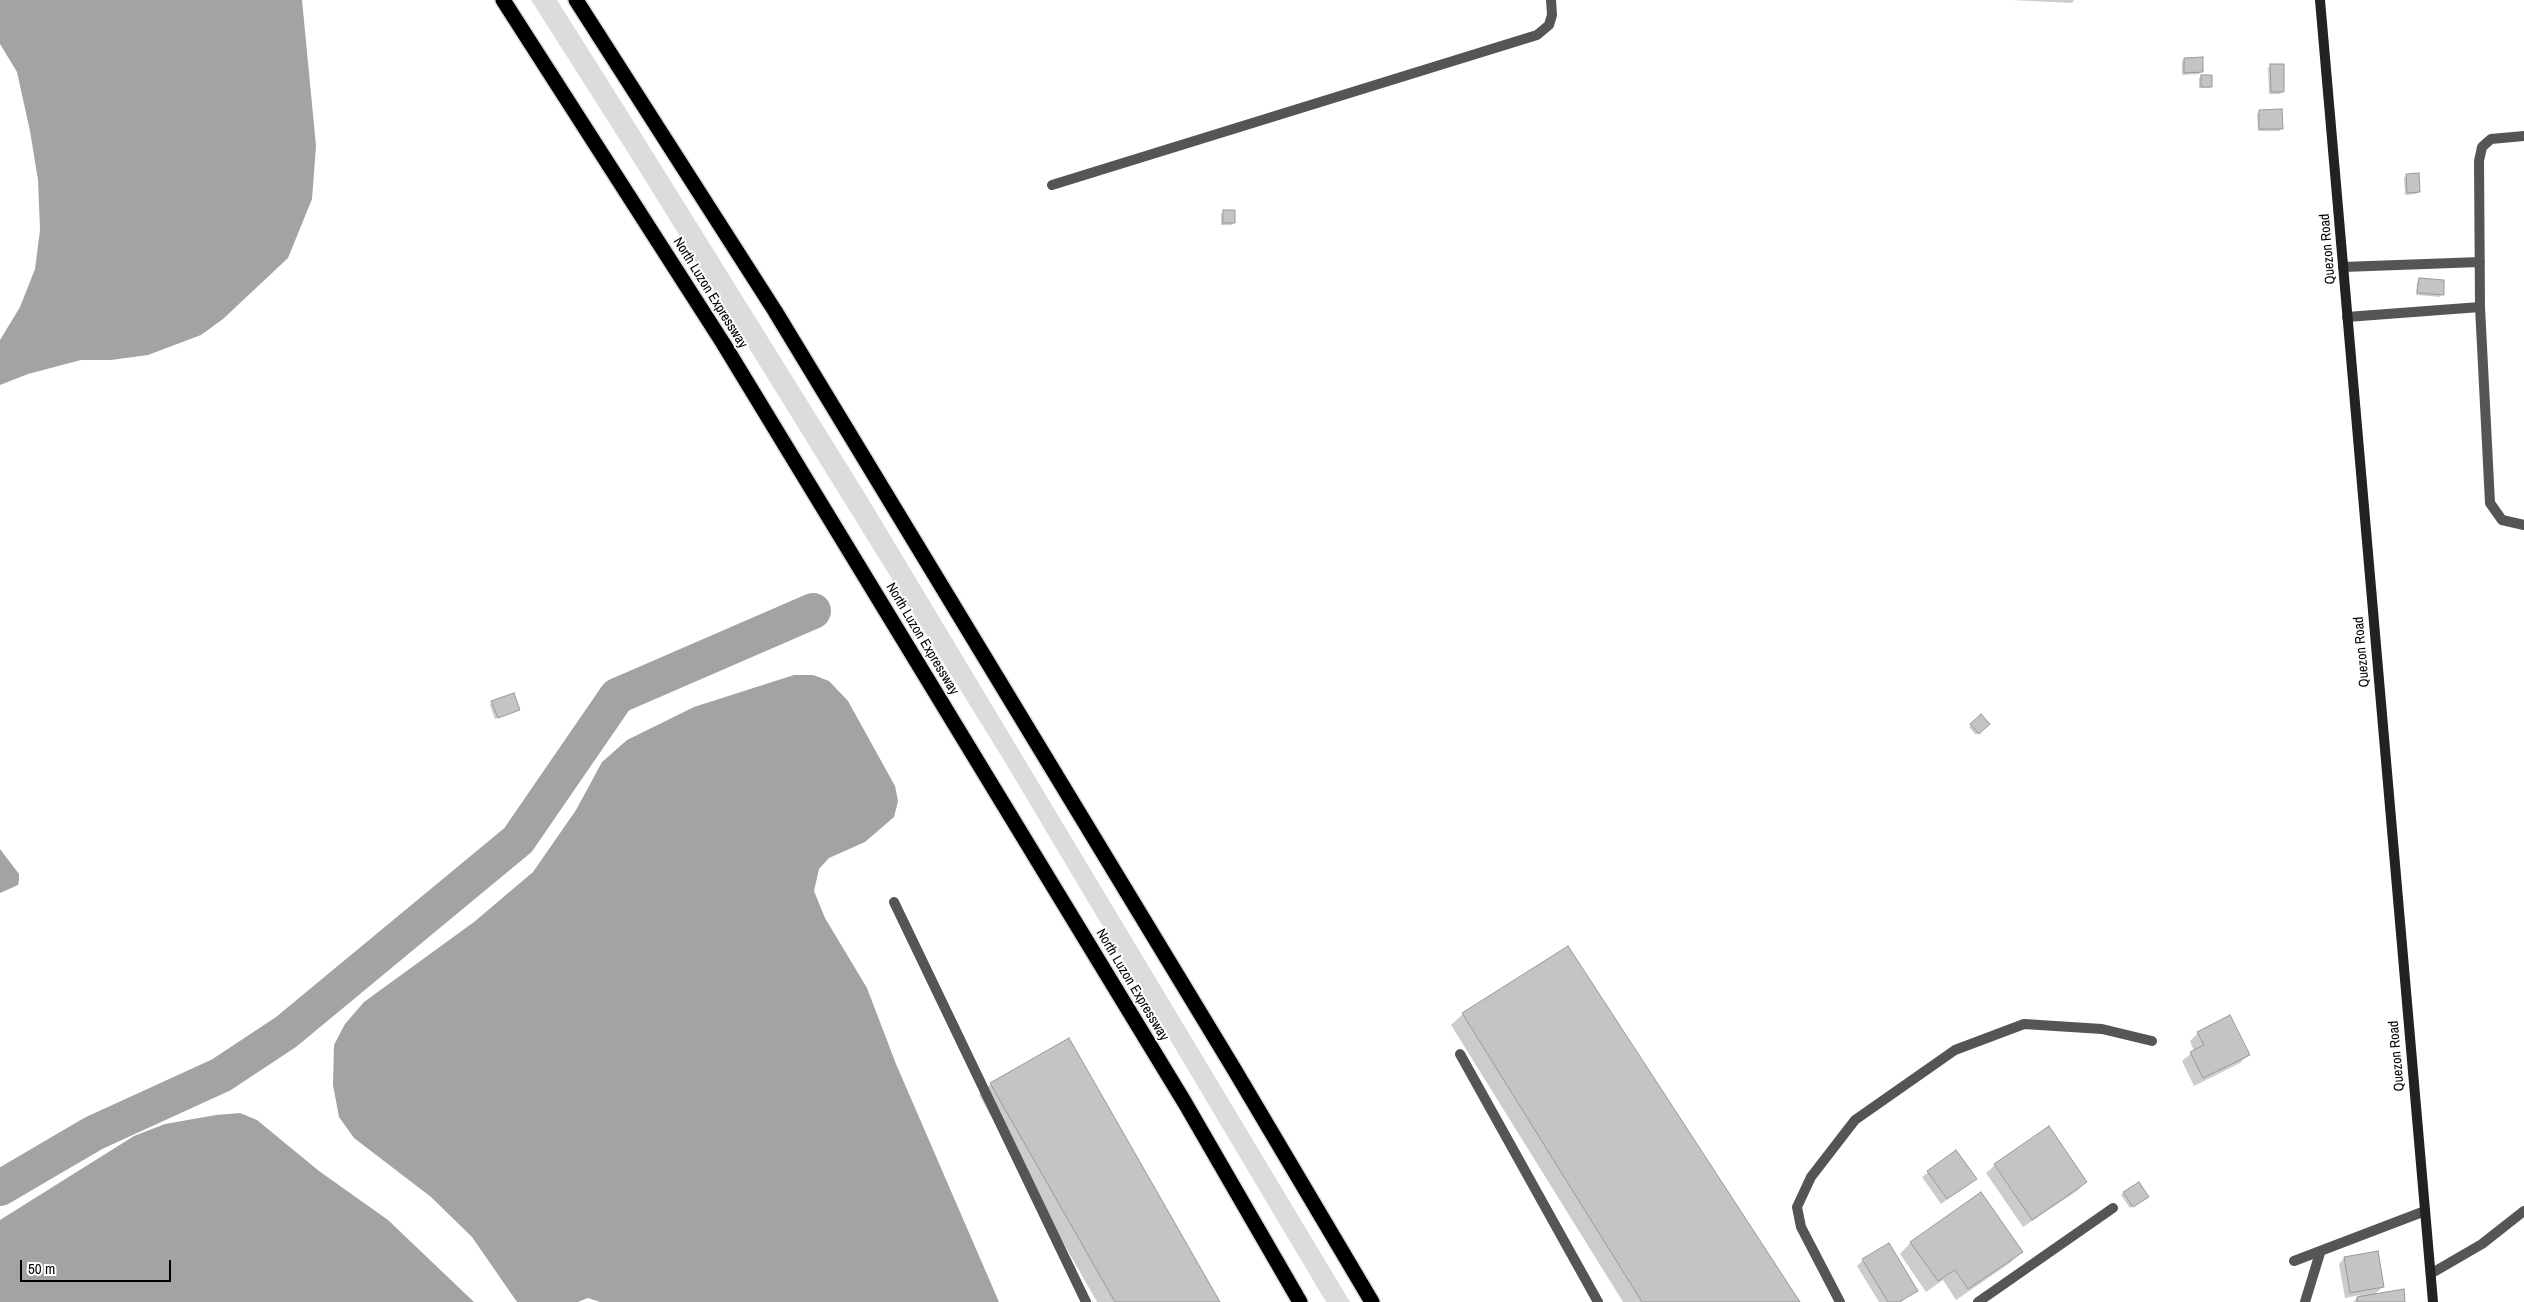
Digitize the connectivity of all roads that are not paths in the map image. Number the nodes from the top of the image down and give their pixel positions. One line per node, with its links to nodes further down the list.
1 (503, 0): 22 (highway, North Luzon Expressway)
2 (576, 0): 23 (highway)
3 (1551, 0): 6 (lane)
4 (2320, 0): 8 (main road, Quezon Road)
5 (2524, 136): 7 (lane)
6 (1052, 185)
7 (2480, 262): 8 (lane); 9 (lane)
8 (2343, 267): 10 (main road, Quezon Road)
9 (2480, 307): 10 (lane); 11 (lane)
10 (2347, 318): 16 (main road, Quezon Road)
11 (2524, 525)
12 (894, 902): 21 (lane)
13 (2152, 1041): 25 (lane)
14 (1460, 1054): 24 (lane)
15 (2113, 1208): 26 (lane)
16 (2425, 1211): 18 (lane); 20 (main road, Quezon Road)
17 (2524, 1211): 20 (lane)
18 (2320, 1252): 19 (lane); 27 (lane)
19 (2294, 1261)
20 (2432, 1273): 28 (main road, Quezon Road)
21 (1086, 1302)
22 (1300, 1302)
23 (1372, 1302)
24 (1598, 1302)
25 (1840, 1302)
26 (1978, 1302)
27 (2305, 1302)
28 (2434, 1302)

